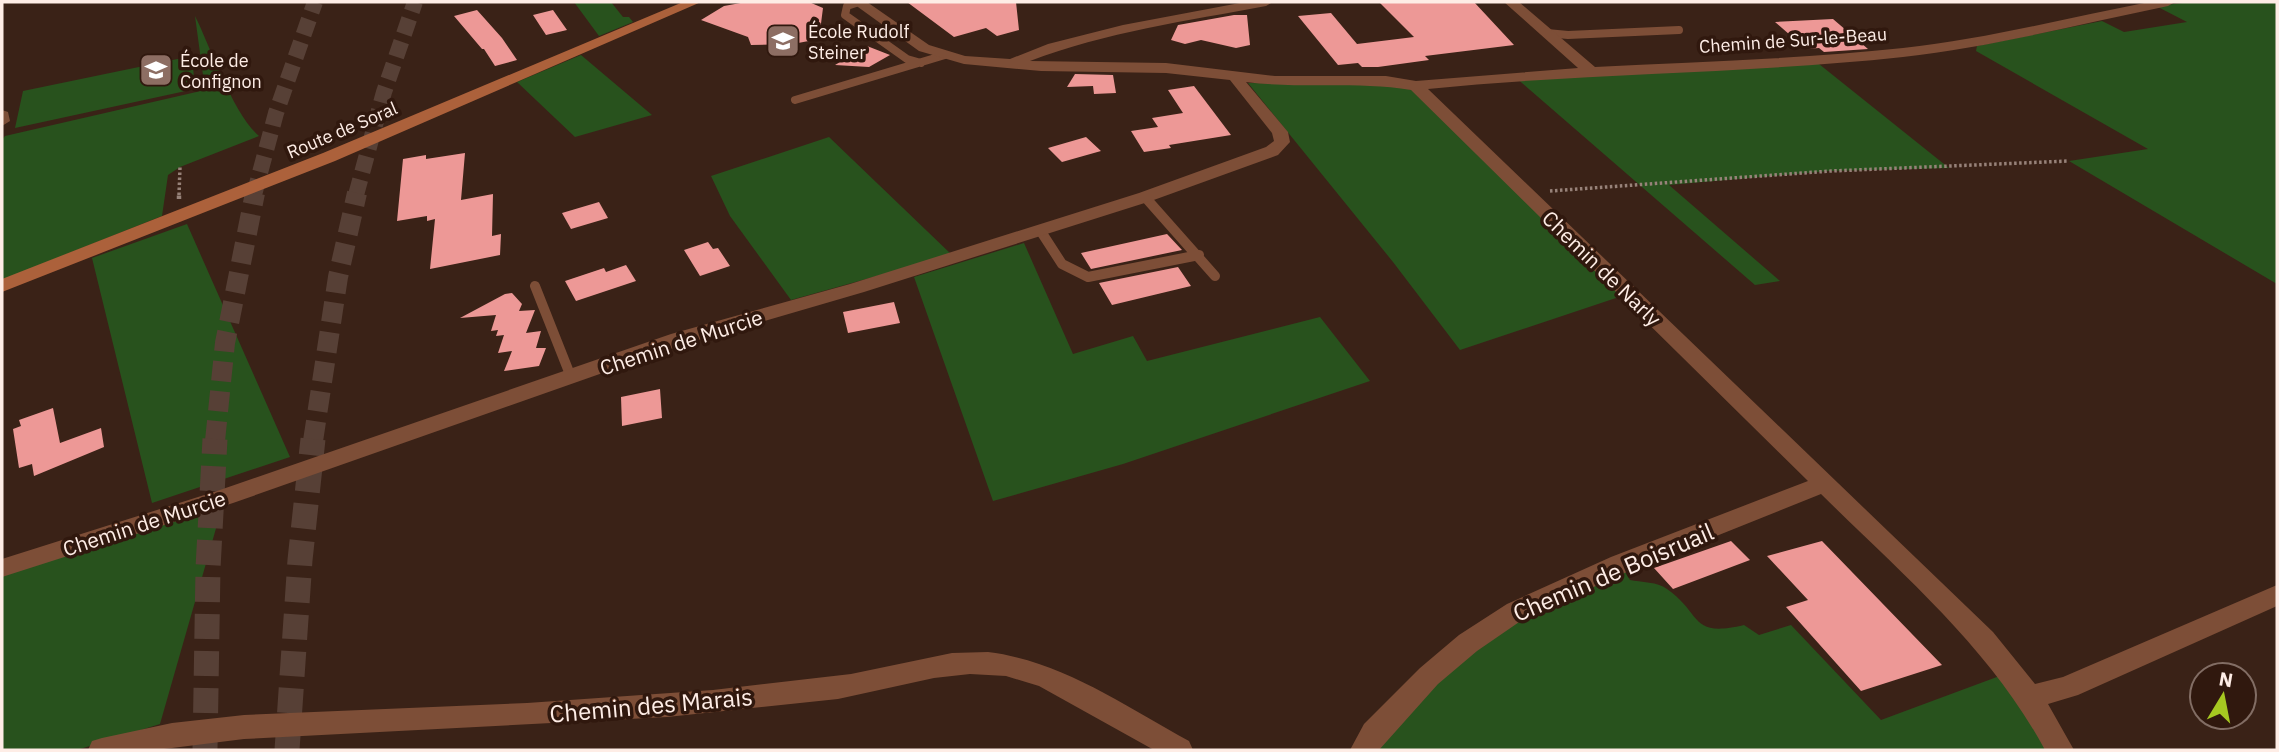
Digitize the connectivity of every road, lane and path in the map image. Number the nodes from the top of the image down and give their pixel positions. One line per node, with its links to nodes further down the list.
1 (694, 2): 20 (street, Route de Soral)
2 (1266, 2): 11 (street)
3 (1511, 2): 8 (street)
4 (2168, 2): 6 (street, Chemin de Sur-le-Beau)
5 (855, 3): 9 (street); 10 (lane)
6 (2145, 3): 12 (street, Chemin de Sur-le-Beau)
7 (1679, 30): 8 (lane)
8 (1547, 33): 12 (street)
9 (945, 55): 10 (lane); 11 (street)
10 (921, 63): 15 (lane)
11 (1011, 64): 13 (street)
12 (1590, 71): 14 (street, Chemin de Sur-le-Beau)
13 (1236, 77): 14 (street); 19 (street, Chemin de Murcie)
14 (1416, 86): 18 (street, Chemin de Narly)
15 (795, 100)
16 (2069, 161): 18 (path)
17 (180, 167): 20 (path)
18 (1525, 192): 27 (street, Chemin de Narly)
19 (1145, 197): 21 (street, Chemin de Murcie); 22 (lane)
20 (179, 218): 24 (street, Route de Soral)
21 (1040, 230): 22 (lane); 26 (street, Chemin de Murcie)
22 (1199, 255): 23 (lane)
23 (1215, 276)
24 (2, 286)
25 (535, 286): 26 (lane)
26 (572, 377): 28 (street, Chemin de Murcie)
27 (1824, 484): 30 (street, Chemin de Narly); 33 (street, Chemin de Boisruail)
28 (2, 568)
29 (2277, 595): 30 (street)
30 (2031, 697): 34 (street, Chemin de Narly)
31 (102, 750): 32 (street, Chemin des Marais)
32 (1179, 750)
33 (1364, 750)
34 (2060, 750)

